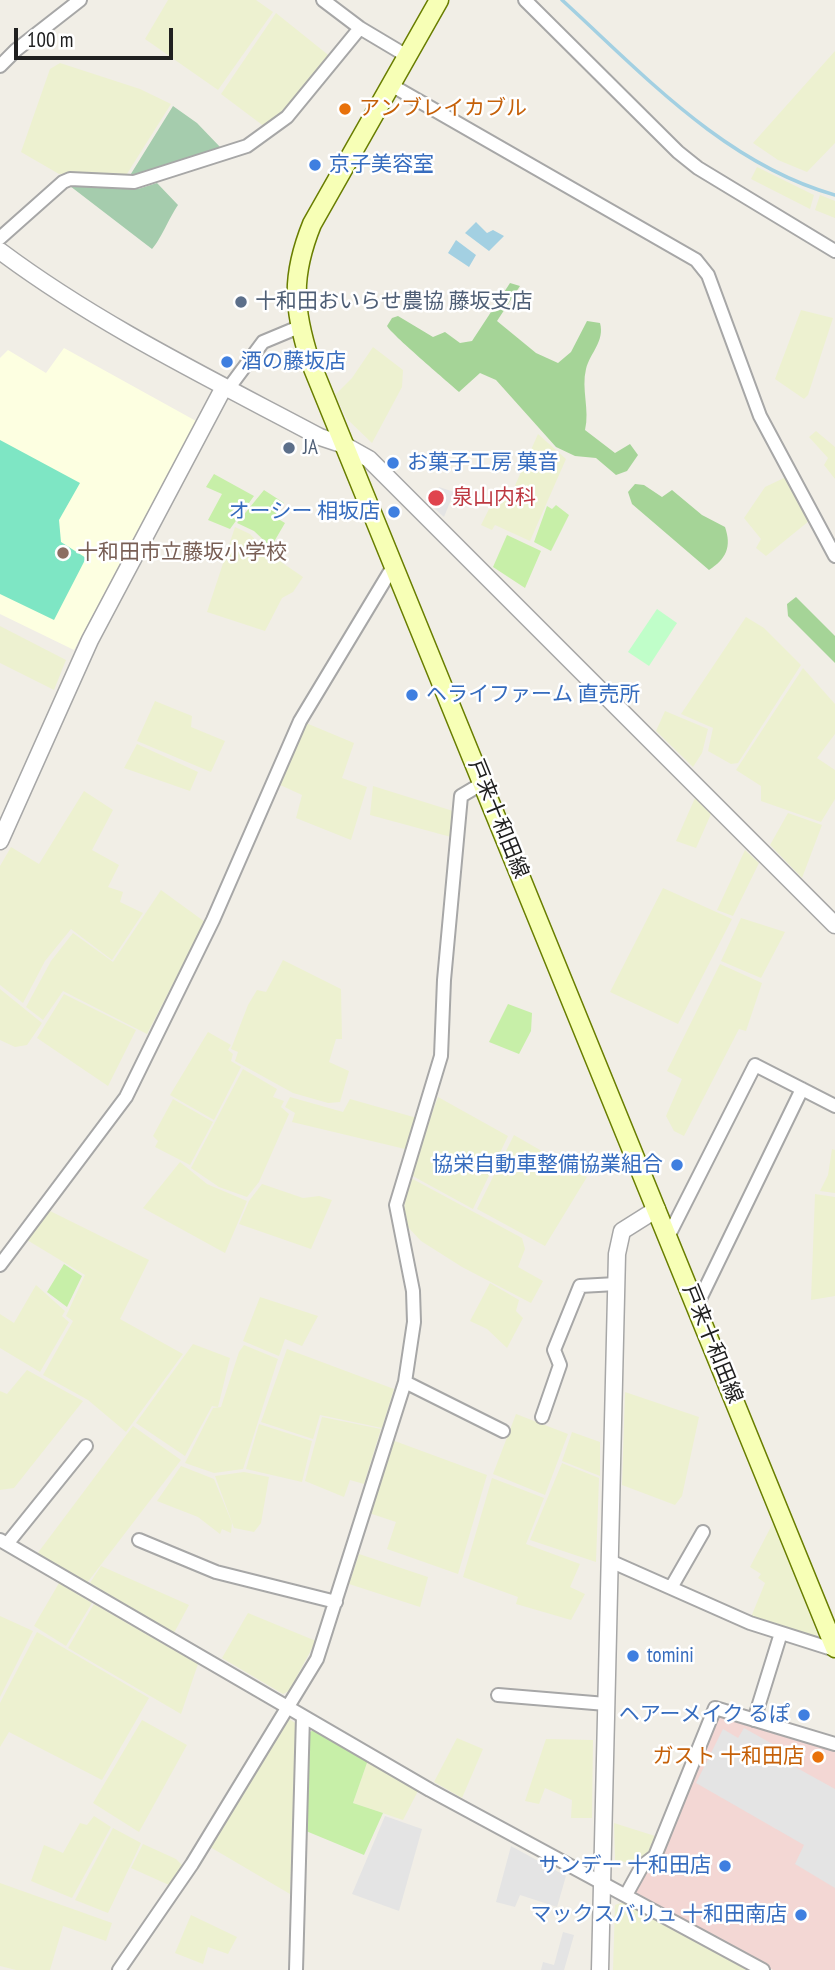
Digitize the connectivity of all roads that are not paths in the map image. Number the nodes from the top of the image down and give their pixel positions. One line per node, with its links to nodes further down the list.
1 (80, 0): 7 (street)
2 (323, 0): 5 (street)
3 (439, 0): 6 (main road, 戸来十和田線)
4 (525, 0): 11 (street)
5 (359, 28): 6 (street); 9 (street)
6 (407, 56): 8 (main road, 戸来十和田線)
7 (0, 66)
8 (391, 85): 12 (main road, 戸来十和田線); 15 (street)
9 (0, 237)
10 (0, 251): 13 (street)
11 (835, 251)
12 (299, 327): 13 (street); 14 (main road, 戸来十和田線)
13 (226, 388): 14 (street); 18 (street)
14 (344, 445): 16 (main road, 戸来十和田線); 19 (street)
15 (835, 556)
16 (394, 565): 17 (main road, 戸来十和田線); 24 (street)
17 (483, 783): 22 (main road, 戸来十和田線); 27 (street)
18 (0, 841)
19 (835, 925)
20 (802, 1089): 21 (street); 23 (street); 26 (street)
21 (835, 1106)
22 (657, 1209): 23 (main road, 戸来十和田線); 25 (street)
23 (668, 1237): 26 (main road, 戸来十和田線)
24 (0, 1265)
25 (616, 1284): 28 (street); 34 (street)
26 (694, 1300): 38 (main road, 戸来十和田線)
27 (405, 1382): 29 (street); 36 (street)
28 (542, 1417)
29 (503, 1431)
30 (86, 1446): 33 (street)
31 (704, 1532): 35 (street)
32 (139, 1540): 36 (street)
33 (3, 1542): 41 (street)
34 (610, 1561): 35 (street); 40 (street)
35 (672, 1586): 37 (street)
36 (336, 1602): 41 (street)
37 (781, 1633): 38 (street); 43 (street)
38 (835, 1649)
39 (498, 1695): 40 (street)
40 (606, 1704): 45 (street)
41 (287, 1706): 42 (street); 47 (street)
42 (303, 1716): 45 (street); 48 (street)
43 (754, 1720): 44 (street); 46 (street)
44 (835, 1744)
45 (602, 1885): 46 (street); 49 (street)
46 (626, 1895): 50 (street)
47 (119, 1970)
48 (296, 1970)
49 (600, 1970)
50 (763, 1970)

